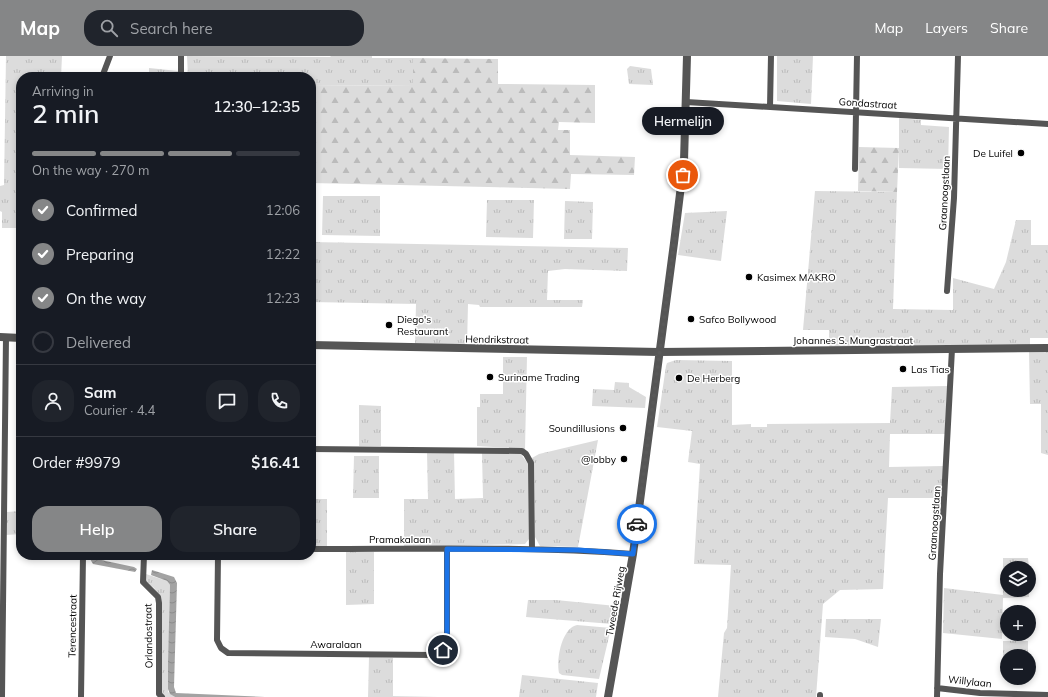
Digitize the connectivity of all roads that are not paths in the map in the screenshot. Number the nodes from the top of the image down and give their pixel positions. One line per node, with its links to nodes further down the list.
1 (110, 56): 7 (street)
2 (181, 56): 8 (street)
3 (687, 56): 9 (street, Tweede Rijweg)
4 (771, 56): 10 (street)
5 (857, 56): 11 (street)
6 (958, 56): 12 (street, Graanoogstlaan)
7 (104, 72)
8 (181, 72)
9 (686, 102): 10 (street, Gondastraat); 21 (street, Tweede Rijweg)
10 (770, 107): 11 (street, Gondastraat)
11 (856, 112): 12 (street, Gondastraat); 14 (street)
12 (956, 120): 13 (street, Gondastraat); 15 (street, Graanoogstlaan)
13 (1048, 124)
14 (855, 169)
15 (947, 290)
16 (3, 337): 17 (street); 32 (street)
17 (16, 338)
18 (316, 345): 21 (street, Hendrikstraat)
19 (1048, 348): 20 (street, Johannes S. Mungrastraat)
20 (952, 349): 21 (street, Johannes S. Mungrastraat); 30 (street, Graanoogstlaan)
21 (659, 352): 26 (street, Tweede Rijweg)
22 (316, 449): 25 (street)
23 (316, 549): 24 (street, Pramakalaan)
24 (447, 549): 25 (street, Pramakalaan); 29 (street, Awaralaan)
25 (532, 549): 26 (street, Pramakalaan)
26 (633, 554): 35 (street, Tweede Rijweg)
27 (83, 560): 33 (street, Terencestraat)
28 (144, 560): 34 (street, Orlandostraat)
29 (218, 560)
30 (937, 688): 31 (street, Willylaan); 36 (street, Graanoogstlaan)
31 (1048, 695)
32 (2, 697)
33 (81, 697)
34 (162, 697)
35 (608, 697)
36 (937, 697)

